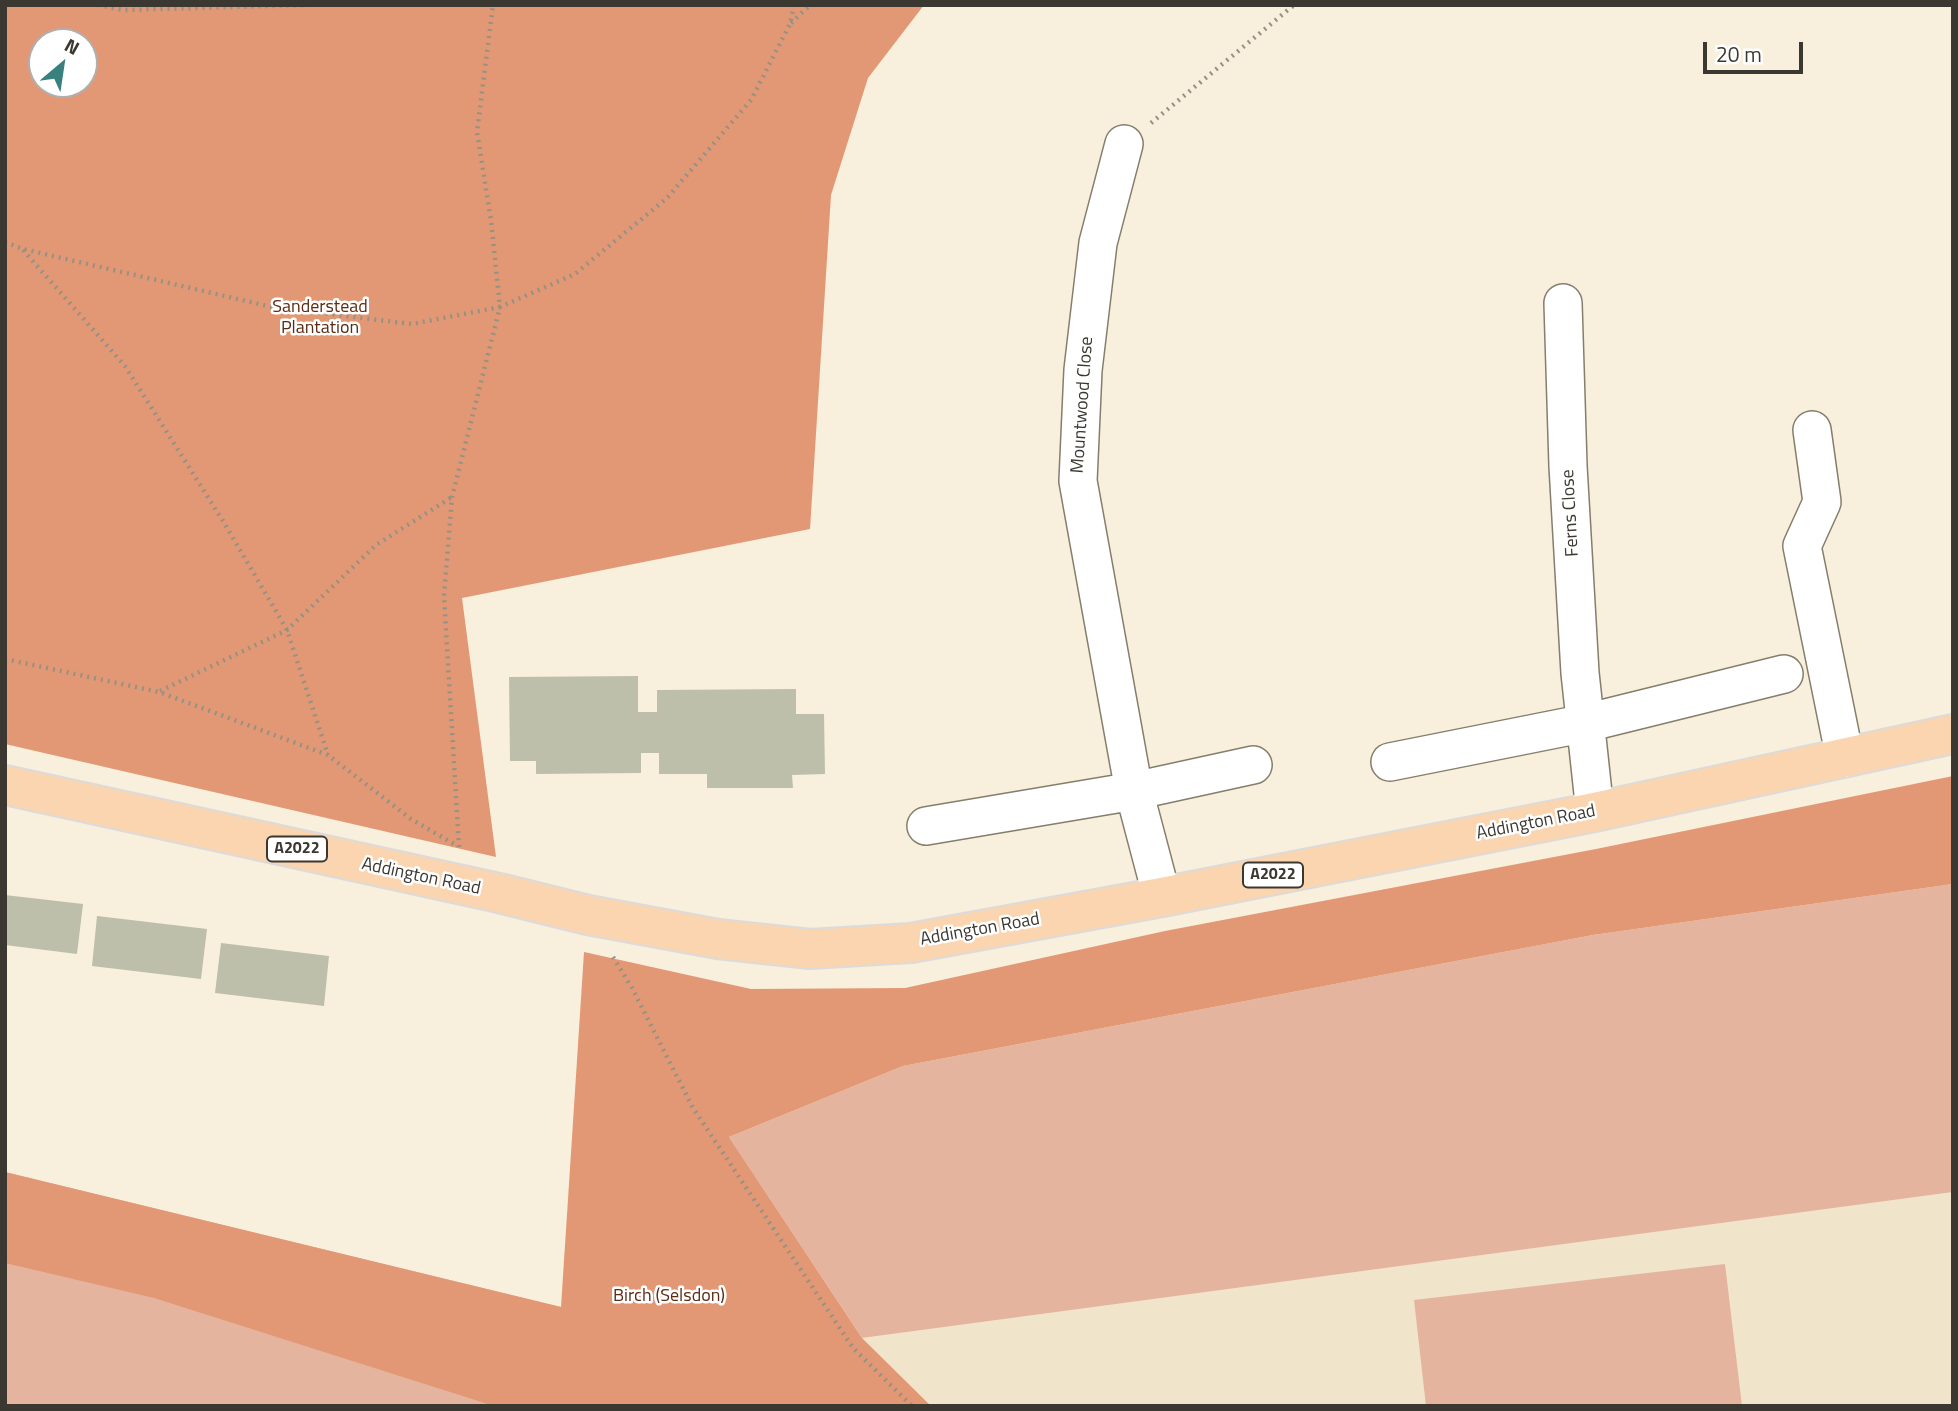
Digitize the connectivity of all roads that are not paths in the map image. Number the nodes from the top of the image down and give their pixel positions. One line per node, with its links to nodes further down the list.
1 (1124, 144): 11 (street, Mountwood Close)
2 (1563, 303): 5 (street, Ferns Close)
3 (1812, 430): 7 (street)
4 (1784, 674): 5 (street)
5 (1586, 723): 8 (street); 12 (street, Ferns Close)
6 (1953, 734): 7 (main road, Addington Road / A2022)
7 (1845, 758): 12 (main road, Addington Road / A2022)
8 (1390, 762)
9 (1253, 765): 11 (street)
10 (5, 785): 14 (main road, Addington Road / A2022)
11 (1135, 791): 13 (street); 14 (street, Mountwood Close)
12 (1595, 812): 14 (main road, Addington Road / A2022)
13 (926, 826)
14 (1162, 897)

